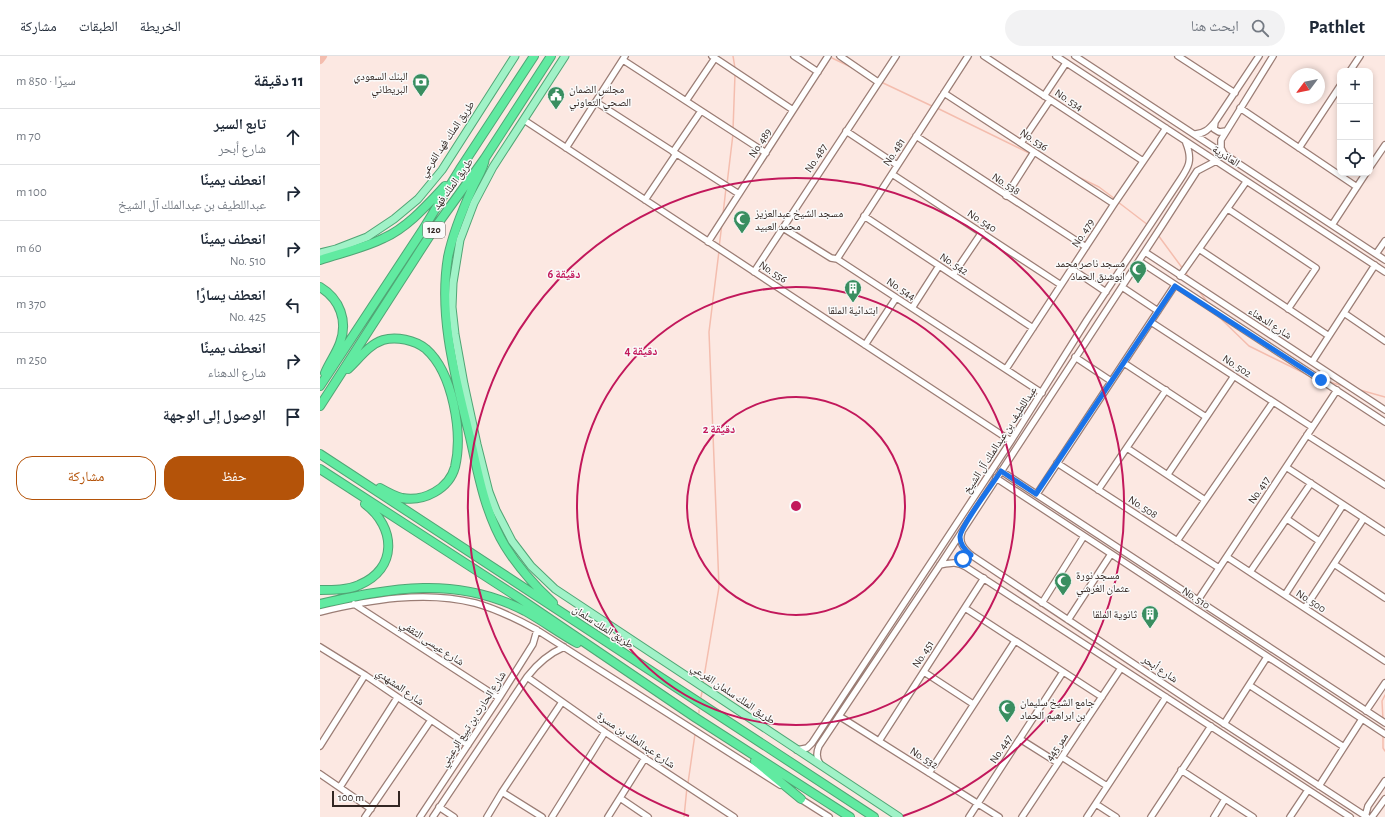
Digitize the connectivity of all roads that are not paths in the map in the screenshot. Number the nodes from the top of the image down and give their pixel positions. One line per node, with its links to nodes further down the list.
1 (515, 56): 81 (main road, طريق الملك فهد الفرعي)
2 (534, 56): 58 (highway, طريق الملك فهد / 120)
3 (551, 56): 51 (highway, طريق الملك فهد / 120)
4 (565, 56): 35 (main road)
5 (794, 56): 21 (street)
6 (828, 56): 21 (street, No. 489)
7 (840, 56): 22 (street)
8 (896, 56): 22 (street, No. 487)
9 (968, 56): 25 (street, No. 481)
10 (984, 56): 28 (street, No. 534)
11 (1056, 56): 19 (street, العاذرية)
12 (1075, 56): 23 (street, العاذرية)
13 (1178, 56): 26 (street)
14 (1259, 56): 26 (street)
15 (1273, 56): 32 (street)
16 (1360, 56): 20 (street)
17 (714, 57): 30 (street); 33 (street)
18 (624, 58): 30 (street); 31 (street)
19 (1066, 63): 27 (street, العاذرية); 28 (street)
20 (1352, 68)
21 (818, 72): 33 (street, No. 489)
22 (878, 82): 38 (street, No. 487)
23 (1122, 87): 27 (street); 40 (street, العاذرية)
24 (1337, 91): 46 (street)
25 (944, 93): 41 (street, No. 481); 43 (street, No. 536)
26 (1235, 93): 36 (street)
27 (1115, 95): 37 (street, العاذرية)
28 (1044, 96): 29 (street, No. 534)
29 (1050, 100): 43 (street); 52 (street, No. 534)
30 (686, 101): 34 (street)
31 (596, 102): 45 (street); 48 (street)
32 (1240, 108): 39 (street); 46 (street)
33 (794, 110): 49 (street, No. 489)
34 (701, 111): 48 (street); 49 (street)
35 (524, 120): 45 (street, No. 556); 216 (main road, طريق الملك سلمان الفرعي)
36 (1215, 122): 39 (street); 40 (street)
37 (1166, 128): 42 (street, العاذرية); 52 (street, No. 479)
38 (846, 131): 56 (street); 73 (street, No. 487)
39 (1226, 131): 50 (street)
40 (1195, 134): 50 (street, العاذرية)
41 (916, 136): 56 (street, No. 481); 65 (street, No. 538)
42 (1186, 142): 53 (street, العاذرية); 54 (street)
43 (1020, 143): 47 (street, No. 536)
44 (1385, 145): 55 (street)
45 (566, 148): 66 (street, No. 556)
46 (1299, 148): 62 (street)
47 (1034, 152): 65 (street); 67 (street, No. 536)
48 (674, 153): 63 (street); 66 (street)
49 (766, 153): 63 (street, No. 489)
50 (1224, 154): 64 (street, العاذرية)
51 (485, 158): 118 (highway, طريق الملك فهد / 120); 177 (highway)
52 (1143, 161): 67 (street, No. 479)
53 (1216, 162): 57 (street); 61 (street, العاذرية)
54 (1189, 163): 57 (street); 71 (street, عبداللطيف بن عبدالملك آل الشيخ)
55 (1373, 163)
56 (898, 165): 59 (street, No. 481)
57 (1197, 171): 74 (street, عبداللطيف بن عبدالملك آل الشيخ)
58 (456, 174): 85 (highway); 121 (highway, طريق الملك فهد / 120)
59 (892, 174): 70 (street, No. 481); 75 (street, No. 540)
60 (1364, 176): 62 (street)
61 (1246, 182): 68 (street, العاذرية); 69 (street)
62 (1357, 187): 72 (street)
63 (739, 194): 77 (street, No. 489)
64 (1287, 195): 68 (street); 72 (street, العاذرية)
65 (1006, 196): 78 (street, No. 538)
66 (645, 200): 77 (street, No. 556)
67 (1114, 204): 78 (street, No. 479)
68 (1281, 204): 88 (street, العاذرية)
69 (1228, 208): 79 (street); 103 (street)
70 (864, 216): 84 (street, No. 481); 89 (street, No. 542)
71 (1151, 224): 74 (street); 100 (street, عبداللطيف بن عبدالملك آل الشيخ)
72 (1332, 224): 82 (street, العاذرية)
73 (783, 228): 84 (street, No. 544); 92 (street, No. 487)
74 (1159, 230): 80 (street, عبداللطيف بن عبدالملك آل الشيخ)
75 (982, 232): 94 (street); 96 (street, No. 540)
76 (1385, 241): 82 (street)
77 (708, 242): 92 (street, No. 556)
78 (1086, 247): 91 (street, No. 479)
79 (1199, 249): 95 (street); 103 (street)
80 (1145, 252): 83 (street, شارع الدهناء); 87 (street, عبداللطيف بن عبدالملك آل الشيخ)
81 (320, 253)
82 (1376, 254): 86 (street, العاذرية)
83 (1152, 256): 90 (street); 95 (street, شارع الدهناء)
84 (837, 259): 101 (street, No. 544)
85 (320, 260)
86 (1385, 260)
87 (1139, 261): 90 (street, شارع الدهناء); 99 (street, عبداللطيف بن عبدالملك آل الشيخ)
88 (1375, 265): 93 (street, العاذرية); 105 (street)
89 (939, 266): 94 (street, No. 542); 102 (street)
90 (1146, 266): 97 (street, شارع الدهناء)
91 (1072, 269): 96 (street, No. 479); 100 (street)
92 (754, 272): 112 (street, No. 556)
93 (1385, 272)
94 (953, 275): 109 (street, No. 542)
95 (1180, 276): 114 (street, شارع الدهناء)
96 (1061, 285): 109 (street, No. 479)
97 (1175, 286): 104 (street); 123 (street, شارع الدهناء)
98 (320, 287): 121 (highway)
99 (1122, 287): 104 (street); 108 (street, عبداللطيف بن عبدالملك آل الشيخ)
100 (1106, 292): 106 (street, عبداللطيف بن عبدالملك آل الشيخ)
101 (896, 298): 102 (street, No. 544); 112 (street)
102 (912, 308): 116 (street, No. 544)
103 (1288, 309): 110 (street)
104 (1158, 311): 107 (street)
105 (1344, 314): 110 (street); 111 (street)
106 (1087, 320): 108 (street); 124 (street, عبداللطيف بن عبدالملك آل الشيخ)
107 (1151, 322): 115 (street); 117 (street, No. 502)
108 (1096, 326): 113 (street, عبداللطيف بن عبدالملك آل الشيخ)
109 (1033, 328): 116 (street, No. 479)
110 (1329, 336): 114 (street)
111 (1385, 341)
112 (865, 345): 132 (street, No. 556)
113 (1075, 358): 119 (street); 138 (street, عبداللطيف بن عبدالملك آل الشيخ)
114 (1312, 362): 120 (street, شارع الدهناء)
115 (1124, 363): 119 (street); 122 (street)
116 (1006, 369): 124 (street, No. 544)
117 (1234, 376): 125 (street, No. 502); 128 (street)
118 (338, 380): 126 (highway, طريق الملك فهد / 120); 142 (highway)
119 (1111, 381): 135 (street)
120 (1346, 384): 123 (street, No. 417); 127 (street, شارع الدهناء)
121 (321, 385)
122 (1166, 390): 128 (street); 133 (street)
123 (1338, 392): 129 (street, شارع الدهناء); 130 (street, No. 417)
124 (1042, 394): 132 (street, عبداللطيف بن عبدالملك آل الشيخ)
125 (1273, 402): 130 (street, No. 502); 148 (street)
126 (320, 406)
127 (1385, 410)
128 (1206, 417): 139 (street)
129 (1385, 422)
130 (1312, 428): 131 (street, No. 417)
131 (1307, 435): 136 (street, No. 417); 145 (street)
132 (1011, 442): 211 (street, عبداللطيف بن عبدالملك آل الشيخ)
133 (1127, 448): 139 (street); 146 (street)
134 (320, 454): 142 (highway, طريق الملك سلمان)
135 (1057, 463): 146 (street, No. 508); 147 (street)
136 (1286, 467): 144 (street); 159 (street, No. 417)
137 (320, 470): 166 (highway); 200 (highway, طريق الملك سلمان)
138 (1001, 471): 140 (street, No. 510); 141 (street, عبداللطيف بن عبدالملك آل الشيخ)
139 (1168, 474): 148 (street)
140 (1008, 475): 143 (street); 147 (street, No. 510)
141 (996, 478): 143 (street, No. 510); 152 (street, عبداللطيف بن عبدالملك آل الشيخ)
142 (359, 480): 177 (highway, طريق الملك سلمان)
143 (1003, 483): 154 (street, No. 510)
144 (1311, 483): 149 (street); 151 (street)
145 (1385, 485)
146 (1098, 490): 155 (street, No. 508)
147 (1036, 494): 169 (street, No. 510)
148 (1206, 500): 155 (street)
149 (1343, 505): 150 (street); 156 (street)
150 (1364, 518): 153 (street); 160 (street)
151 (1287, 519): 156 (street); 164 (street)
152 (964, 526): 158 (street, شارع أبحر); 161 (street, عبداللطيف بن عبدالملك آل الشيخ)
153 (1385, 532)
154 (1084, 536): 157 (street, No. 510); 170 (street)
155 (1177, 541): 163 (street, No. 508)
156 (1319, 541): 167 (street)
157 (1111, 554): 174 (street, No. 510); 178 (street)
158 (971, 555): 162 (street); 170 (street, شارع أبحر)
159 (1226, 557): 163 (street, No. 417); 164 (street, No. 500)
160 (1334, 564): 168 (street); 175 (street)
161 (940, 565): 162 (street, شارع أبحر); 199 (street, عبداللطيف بن عبدالملك آل الشيخ)
162 (966, 567): 165 (street, شارع أبحر)
163 (1219, 568): 169 (street, No. 417)
164 (1250, 572): 167 (street, No. 500)
165 (984, 578): 173 (street, No. 451); 185 (street, شارع أبحر)
166 (320, 590)
167 (1285, 595): 175 (street, No. 500)
168 (1385, 598)
169 (1198, 600): 174 (street, No. 417); 198 (street, No. 510)
170 (1042, 603): 178 (street, شارع أبحر)
171 (320, 604): 200 (highway)
172 (354, 604): 176 (street); 179 (street); 195 (street, شارع عيسى الثقفي)
173 (965, 608): 180 (street); 186 (street, No. 451)
174 (1193, 608): 183 (street, No. 510)
175 (1305, 608): 184 (street, No. 500)
176 (320, 612)
177 (567, 617): 250 (highway, طريق الملك سلمان)
178 (1068, 620): 204 (street, شارع أبحر)
179 (537, 630): 182 (street); 195 (street, شارع الحارث بن تبيع الرعيني)
180 (1015, 641): 187 (street); 197 (street)
181 (320, 647): 188 (street, شارع المشهدي)
182 (564, 647): 189 (street, شارع الحارث بن تبيع الرعيني); 231 (street)
183 (1267, 657): 191 (street); 202 (street, No. 510)
184 (1385, 661)
185 (1121, 668): 192 (street, ممر 445); 193 (street, شارع أبحر)
186 (924, 672): 197 (street); 210 (street, No. 451)
187 (1063, 672): 192 (street); 209 (street, No. 447)
188 (365, 675): 194 (street, شارع المشهدي); 213 (street)
189 (527, 677): 196 (street, شارع عبدالملك بن مسرة); 236 (street, شارع الحارث بن تبيع الرعيني)
190 (1385, 683): 198 (street)
191 (1249, 685): 204 (street); 215 (street)
192 (1102, 697): 217 (street, ممر 445)
193 (1166, 697): 205 (street, شارع أبحر); 225 (street)
194 (397, 698): 201 (street, شارع المشهدي); 227 (street)
195 (499, 698): 212 (street, شارع الحارث بن تبيع الرعيني)
196 (562, 702): 206 (street, شارع عبدالملك بن مسرة); 229 (street)
197 (972, 704): 222 (street)
198 (1366, 711): 203 (street, No. 510)
199 (839, 716): 210 (street, No. 532); 214 (street, عبداللطيف بن عبدالملك آل الشيخ)
200 (696, 718): 208 (highway, طريق الملك سلمان)
201 (431, 720): 212 (street, شارع المشهدي); 237 (street)
202 (1362, 720): 207 (street, No. 510); 215 (street)
203 (1385, 723)
204 (1224, 724): 226 (street, شارع أبحر)
205 (1211, 726): 221 (street); 228 (street, شارع أبحر)
206 (605, 732): 218 (street, شارع عبدالملك بن مسرة); 244 (street)
207 (1385, 734)
208 (726, 736): 231 (highway); 249 (highway, طريق الملك سلمان)
209 (1020, 738): 219 (street); 234 (street, No. 447)
210 (879, 741): 222 (street, No. 532)
211 (812, 743): 214 (street); 216 (street)
212 (468, 745): 239 (street, شارع الحارث بن تبيع الرعيني)
213 (320, 746)
214 (819, 746): 220 (street)
215 (1344, 747): 226 (street)
216 (797, 750): 220 (main road, طريق الملك سلمان الفرعي)
217 (1062, 757): 219 (street, ممر 445); 225 (street)
218 (645, 758): 230 (street); 247 (street, شارع عبدالملك بن مسرة)
219 (1058, 763): 254 (street, ممر 445)
220 (821, 766): 251 (main road, طريق الملك سلمان الفرعي)
221 (1181, 770): 232 (street); 257 (street)
222 (929, 772): 234 (street, No. 532)
223 (320, 774): 227 (street)
224 (1385, 781): 262 (street)
225 (1107, 786): 235 (street)
226 (1319, 786): 262 (street, شارع أبحر)
227 (340, 787): 237 (street)
228 (1308, 790): 260 (street); 261 (street, شارع أبحر)
229 (502, 792): 242 (street); 243 (street)
230 (620, 798): 245 (street); 246 (street)
231 (801, 799): 248 (street)
232 (1225, 799): 258 (street); 259 (street)
233 (1385, 799): 263 (street)
234 (978, 804): 252 (street, No. 447); 253 (street, No. 532)
235 (1096, 804): 255 (street); 256 (street)
236 (439, 807): 240 (street, شارع الحارث بن تبيع الرعيني); 241 (street)
237 (370, 809): 238 (street)
238 (365, 817)
239 (420, 817)
240 (433, 817)
241 (454, 817)
242 (487, 817)
243 (542, 817)
244 (552, 817)
245 (608, 817)
246 (648, 817)
247 (734, 817)
248 (828, 817)
249 (850, 817)
250 (874, 817)
251 (899, 817)
252 (969, 817)
253 (999, 817)
254 (1022, 817)
255 (1087, 817)
256 (1116, 817)
257 (1151, 817)
258 (1214, 817)
259 (1253, 817)
260 (1290, 817)
261 (1350, 817)
262 (1366, 817)
263 (1372, 817)

